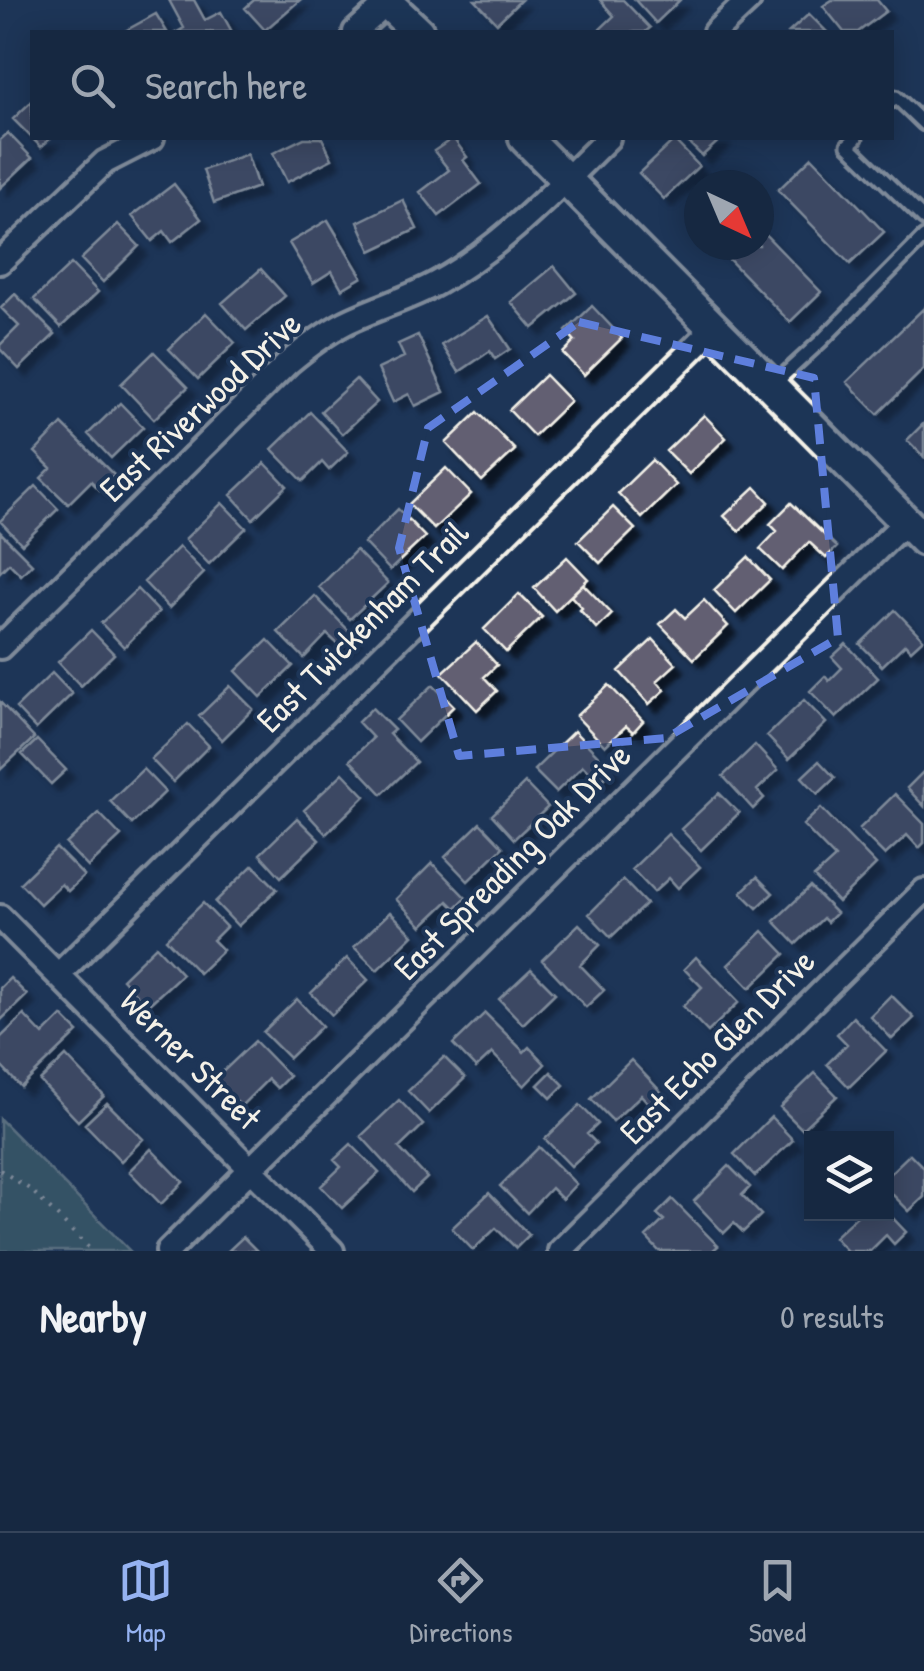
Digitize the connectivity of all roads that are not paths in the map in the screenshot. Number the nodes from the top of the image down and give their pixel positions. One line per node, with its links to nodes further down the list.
1 (749, 0): 5 (street)
2 (388, 1): 3 (street); 4 (street)
3 (357, 30)
4 (416, 30)
5 (717, 30)
6 (894, 98): 7 (lane)
7 (924, 124)
8 (148, 140): 15 (street)
9 (527, 140): 12 (street)
10 (606, 140): 12 (street, East Riverwood Drive)
11 (854, 140): 13 (lane)
12 (566, 178): 16 (street); 19 (street, East Riverwood Drive)
13 (924, 219)
14 (924, 237): 17 (lane)
15 (0, 262)
16 (715, 327): 17 (street); 22 (street, East Twickenham Trail)
17 (773, 385): 18 (street)
18 (915, 531): 23 (street, East Spreading Oak Drive)
19 (0, 646)
20 (924, 891): 26 (street, East Echo Glen Drive)
21 (0, 917): 22 (street, Werner Street)
22 (58, 975): 23 (street, Werner Street)
23 (251, 1169): 24 (street, East Spreading Oak Drive); 25 (street, Werner Street)
24 (168, 1251)
25 (332, 1251)
26 (560, 1251)

